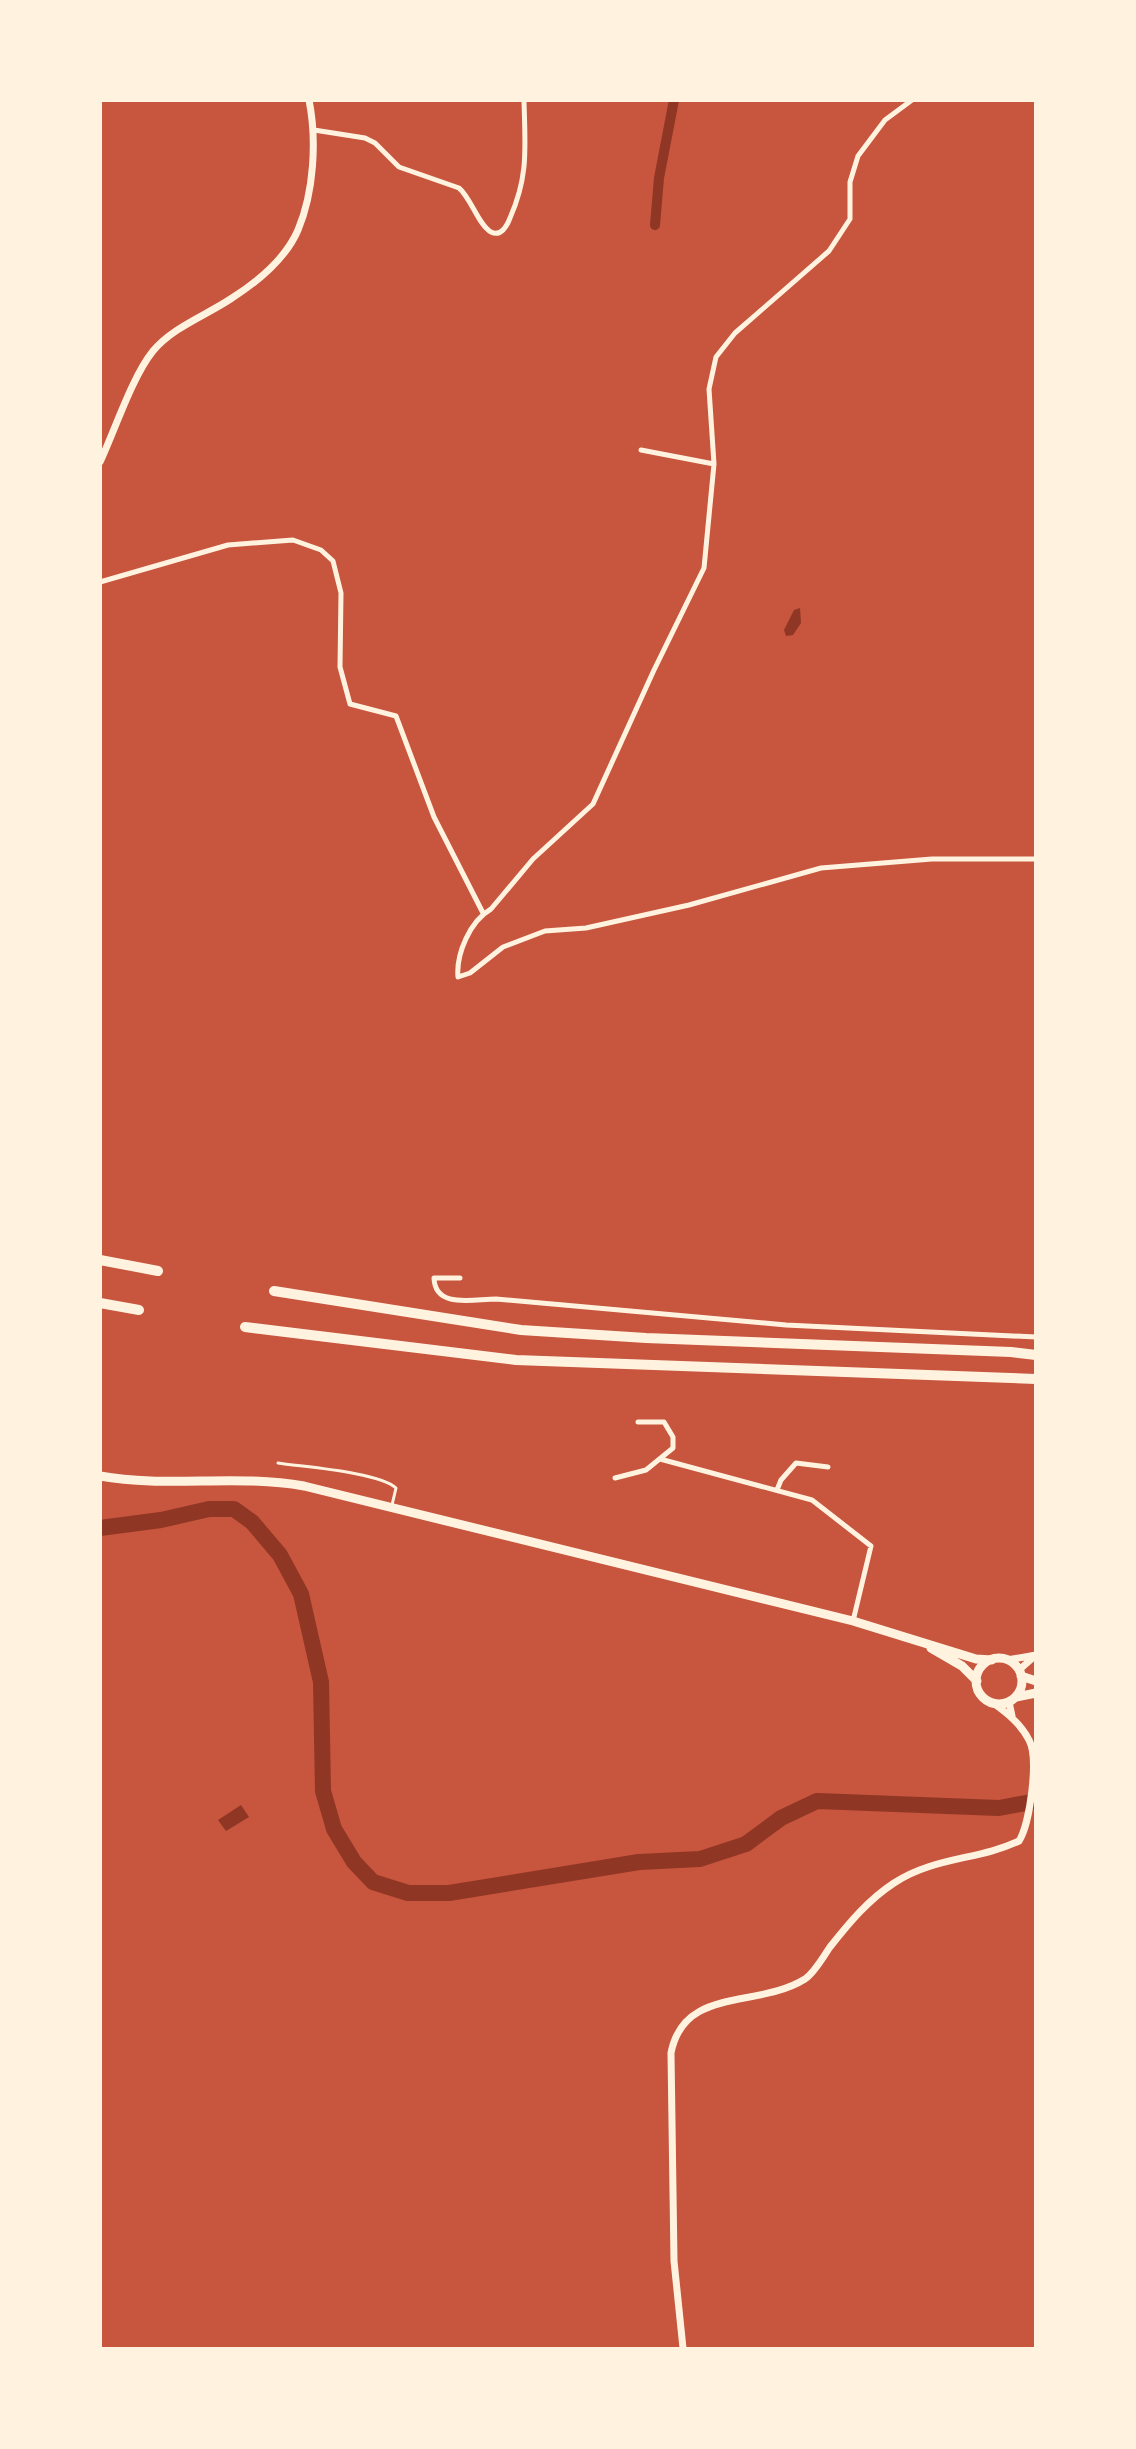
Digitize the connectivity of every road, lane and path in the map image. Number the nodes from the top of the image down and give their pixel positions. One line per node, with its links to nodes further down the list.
1 (309, 100): 4 (street)
2 (524, 100): 4 (street)
3 (912, 100): 7 (street)
4 (314, 130): 6 (street)
5 (641, 450): 7 (street)
6 (100, 462)
7 (714, 464): 10 (street)
8 (100, 582): 10 (street)
9 (1035, 859): 10 (street)
10 (483, 913)
11 (100, 1260): 12 (highway)
12 (158, 1271)
13 (460, 1278): 18 (street)
14 (274, 1291): 19 (highway)
15 (100, 1303): 16 (highway)
16 (140, 1310)
17 (246, 1327): 20 (highway)
18 (1035, 1337)
19 (1035, 1355)
20 (1035, 1379)
21 (639, 1422): 22 (street)
22 (660, 1459): 26 (street); 27 (street)
23 (278, 1463): 28 (lane)
24 (828, 1467): 27 (street)
25 (100, 1476): 28 (main road)
26 (615, 1478)
27 (777, 1490): 29 (street)
28 (392, 1507): 29 (main road)
29 (853, 1621): 30 (main road)
30 (916, 1639): 32 (main road); 35 (main road)
31 (1035, 1655): 33 (street); 34 (street)
32 (992, 1660): 33 (main road); 35 (main road)
33 (1007, 1660): 34 (main road)
34 (1020, 1673): 36 (main road); 38 (main road)
35 (977, 1681): 39 (main road)
36 (1035, 1681)
37 (1035, 1693): 38 (main road)
38 (1012, 1700): 39 (main road); 40 (street)
39 (993, 1703): 40 (street)
40 (1012, 1716): 41 (street)
41 (683, 2349)

